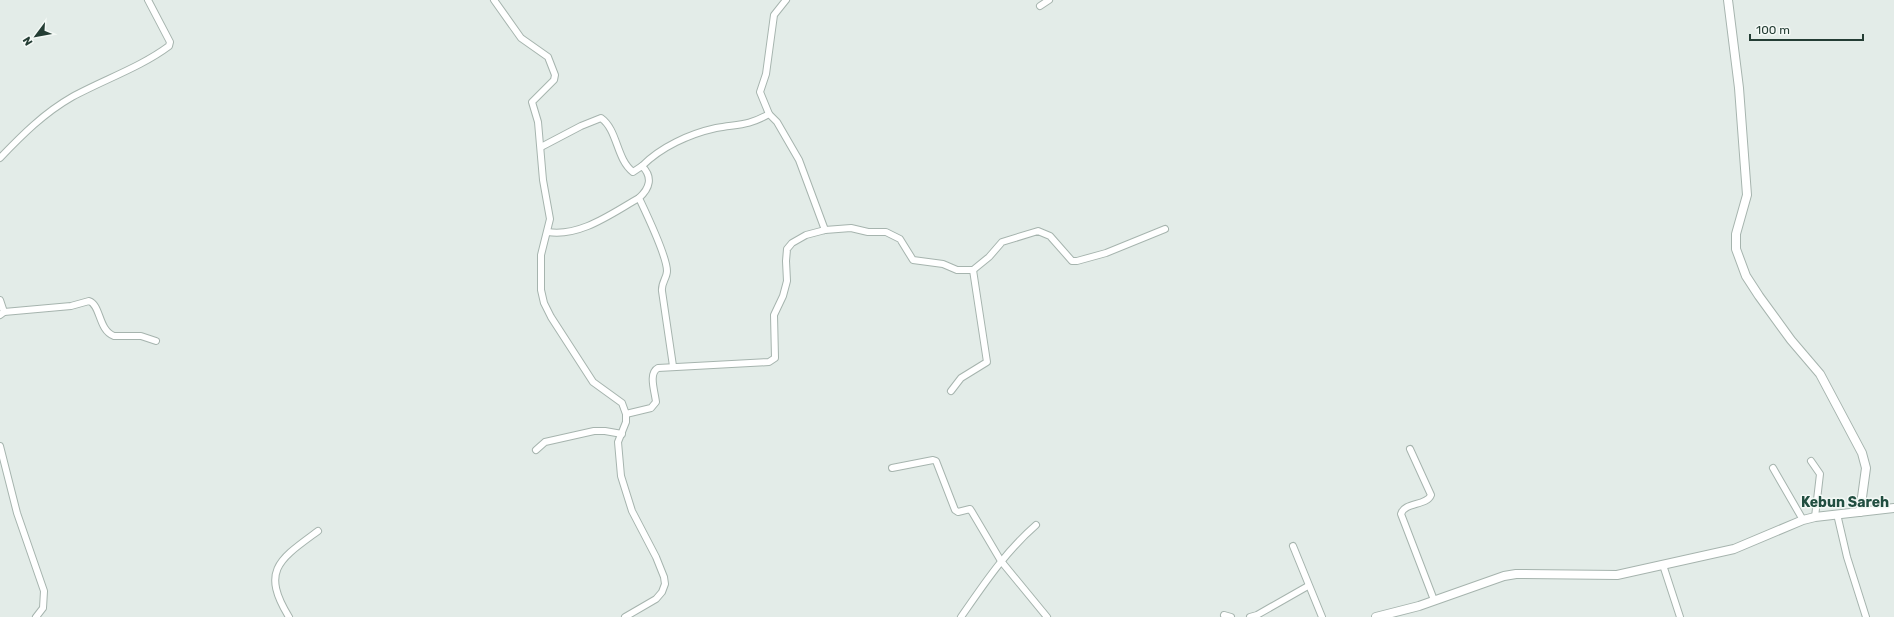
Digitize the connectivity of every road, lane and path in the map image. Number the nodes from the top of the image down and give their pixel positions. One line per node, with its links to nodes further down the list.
1 (148, 0): 9 (street)
2 (494, 0): 8 (street)
3 (786, 0): 7 (street)
4 (1049, 0): 6 (street)
5 (1728, 0): 30 (street)
6 (1040, 6)
7 (769, 114): 10 (street); 13 (street)
8 (541, 147): 10 (street); 14 (street)
9 (0, 158)
10 (642, 166): 11 (street)
11 (639, 198): 14 (street); 19 (street)
12 (1165, 229): 15 (street)
13 (825, 230): 15 (street); 19 (street)
14 (548, 232): 21 (street)
15 (973, 270): 20 (street)
16 (0, 300): 17 (street)
17 (2, 314): 18 (street)
18 (156, 341)
19 (674, 366): 21 (street)
20 (951, 391)
21 (626, 414): 22 (street)
22 (622, 434): 25 (street); 44 (street)
23 (0, 446): 42 (street)
24 (1410, 449): 40 (street)
25 (536, 450)
26 (1810, 461): 32 (street)
27 (892, 468): 37 (street)
28 (1773, 468): 33 (street)
29 (1894, 508): 30 (street)
30 (1860, 512): 31 (street)
31 (1837, 514): 32 (street); 52 (street)
32 (1814, 517): 33 (street)
33 (1803, 520): 38 (street)
34 (1036, 525): 37 (street)
35 (318, 531): 43 (street)
36 (1293, 546): 39 (street)
37 (1001, 561): 45 (street); 46 (street)
38 (1663, 565): 40 (street); 51 (street)
39 (1308, 586): 48 (street); 49 (street)
40 (1434, 600): 50 (street)
41 (1224, 615): 47 (street)
42 (36, 617)
43 (290, 617)
44 (625, 617)
45 (961, 617)
46 (1047, 617)
47 (1231, 617)
48 (1250, 617)
49 (1322, 617)
50 (1376, 617)
51 (1680, 617)
52 (1866, 617)

